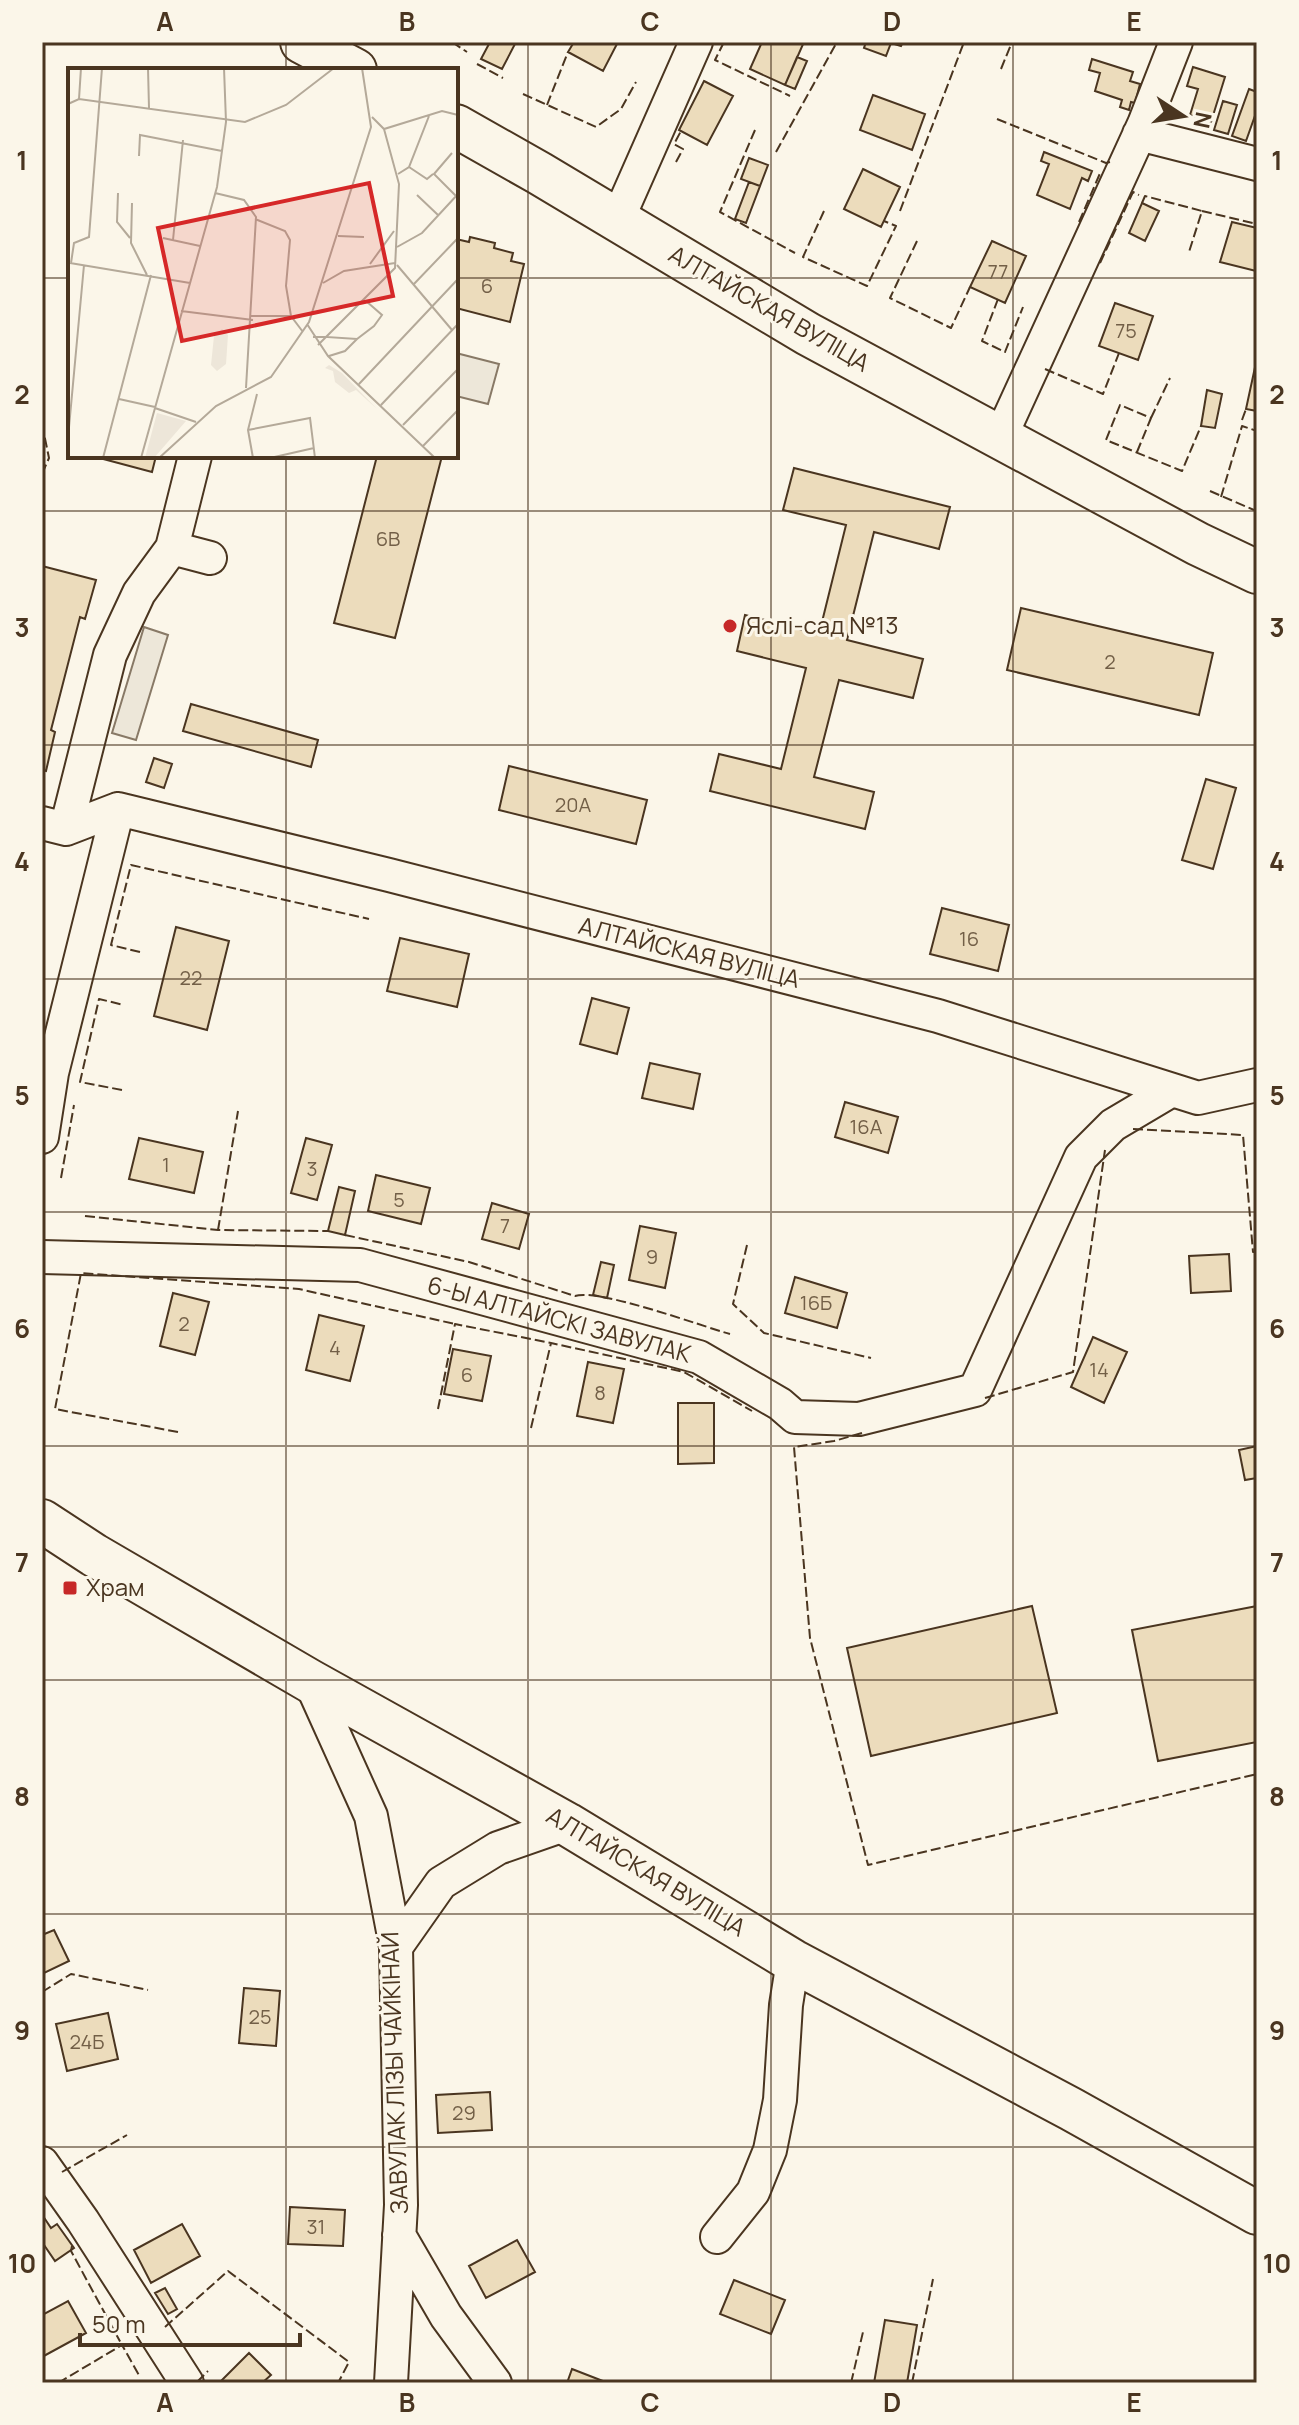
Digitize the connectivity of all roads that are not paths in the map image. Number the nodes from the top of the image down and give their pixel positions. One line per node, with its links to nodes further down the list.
1 (696, 42): 6 (street)
2 (1176, 42): 4 (street)
3 (458, 127): 6 (main road, АЛТАЙСКАЯ ВУЛІЦА)
4 (1139, 134): 5 (street); 7 (street)
5 (1257, 164)
6 (617, 221): 7 (main road, АЛТАЙСКАЯ ВУЛІЦА)
7 (1000, 438): 11 (main road, АЛТАЙСКАЯ ВУЛІЦА)
8 (194, 458): 9 (street)
9 (172, 548): 10 (street); 13 (street)
10 (210, 558)
11 (1257, 572)
12 (118, 809): 13 (street); 15 (street, АЛТАЙСКАЯ ВУЛІЦА); 16 (street)
13 (54, 826)
14 (1257, 1085): 15 (street, АЛТАЙСКАЯ ВУЛІЦА)
15 (1172, 1090): 17 (street, 6-Ы АЛТАЙСКІ ЗАВУЛАК)
16 (42, 1137)
17 (42, 1257)
18 (42, 1521): 19 (main road, АЛТАЙСКАЯ ВУЛІЦА)
19 (310, 1681): 20 (main road, АЛТАЙСКАЯ ВУЛІЦА); 21 (street, ЗАВУЛАК ЛІЗЫ ЧАЙКІНАЙ)
20 (567, 1824): 21 (street); 22 (main road, АЛТАЙСКАЯ ВУЛІЦА)
21 (396, 1947): 25 (street, ЗАВУЛАК ЛІЗЫ ЧАЙКІНАЙ)
22 (793, 1961): 24 (main road, АЛТАЙСКАЯ ВУЛІЦА); 26 (street)
23 (42, 2163): 27 (street)
24 (1257, 2213)
25 (399, 2235): 28 (street, ЗАВУЛАК ЛІЗЫ ЧАЙКІНАЙ); 29 (street)
26 (717, 2237)
27 (187, 2383)
28 (391, 2383)
29 (495, 2383)

